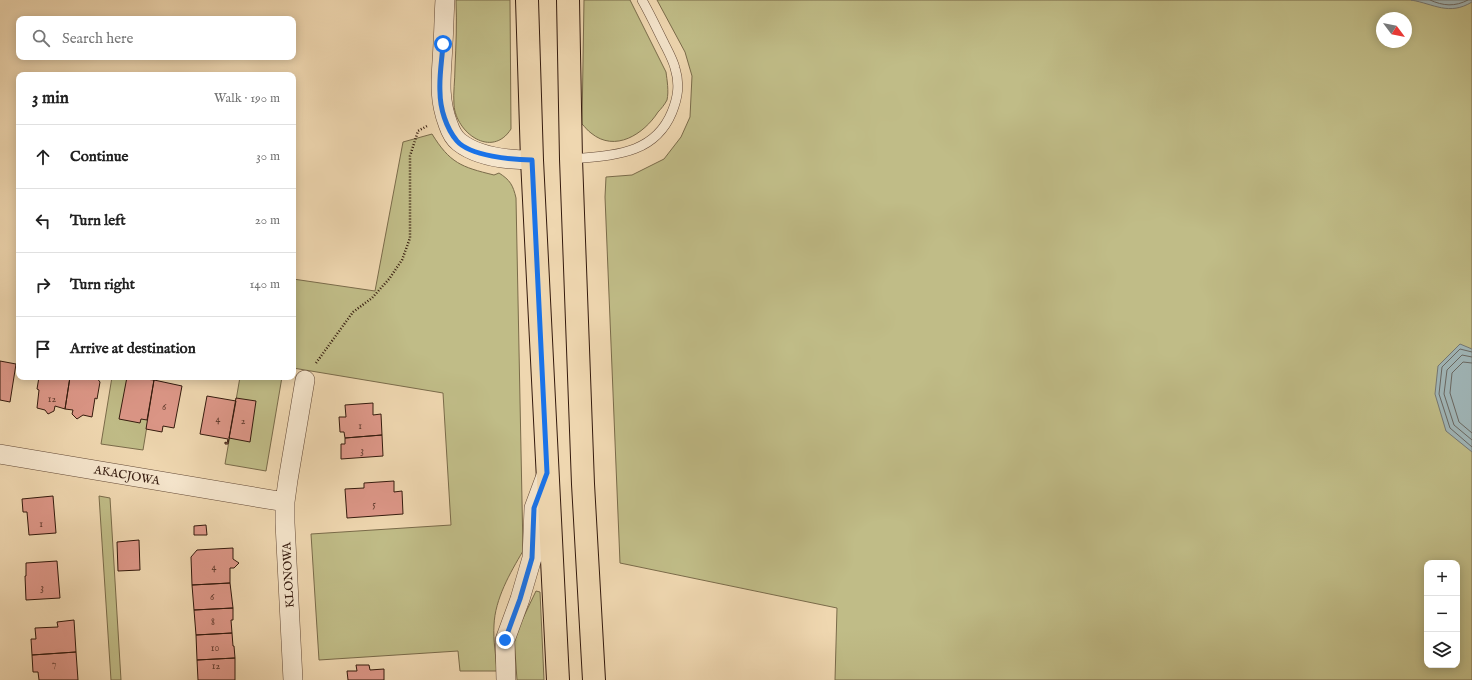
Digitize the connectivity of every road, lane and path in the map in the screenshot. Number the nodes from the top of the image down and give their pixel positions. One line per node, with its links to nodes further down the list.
1 (445, 0): 7 (street)
2 (527, 0): 7 (main road)
3 (568, 0): 6 (main road)
4 (642, 0): 6 (lane)
5 (432, 123): 8 (path)
6 (571, 158): 15 (main road)
7 (532, 160): 10 (main road)
8 (305, 380): 11 (street, KLONOWA)
9 (0, 454): 11 (street, AKACJOWA)
10 (547, 473): 12 (street); 14 (main road)
11 (285, 502): 13 (street, KLONOWA)
12 (505, 673)
13 (293, 680)
14 (558, 680)
15 (594, 680)

